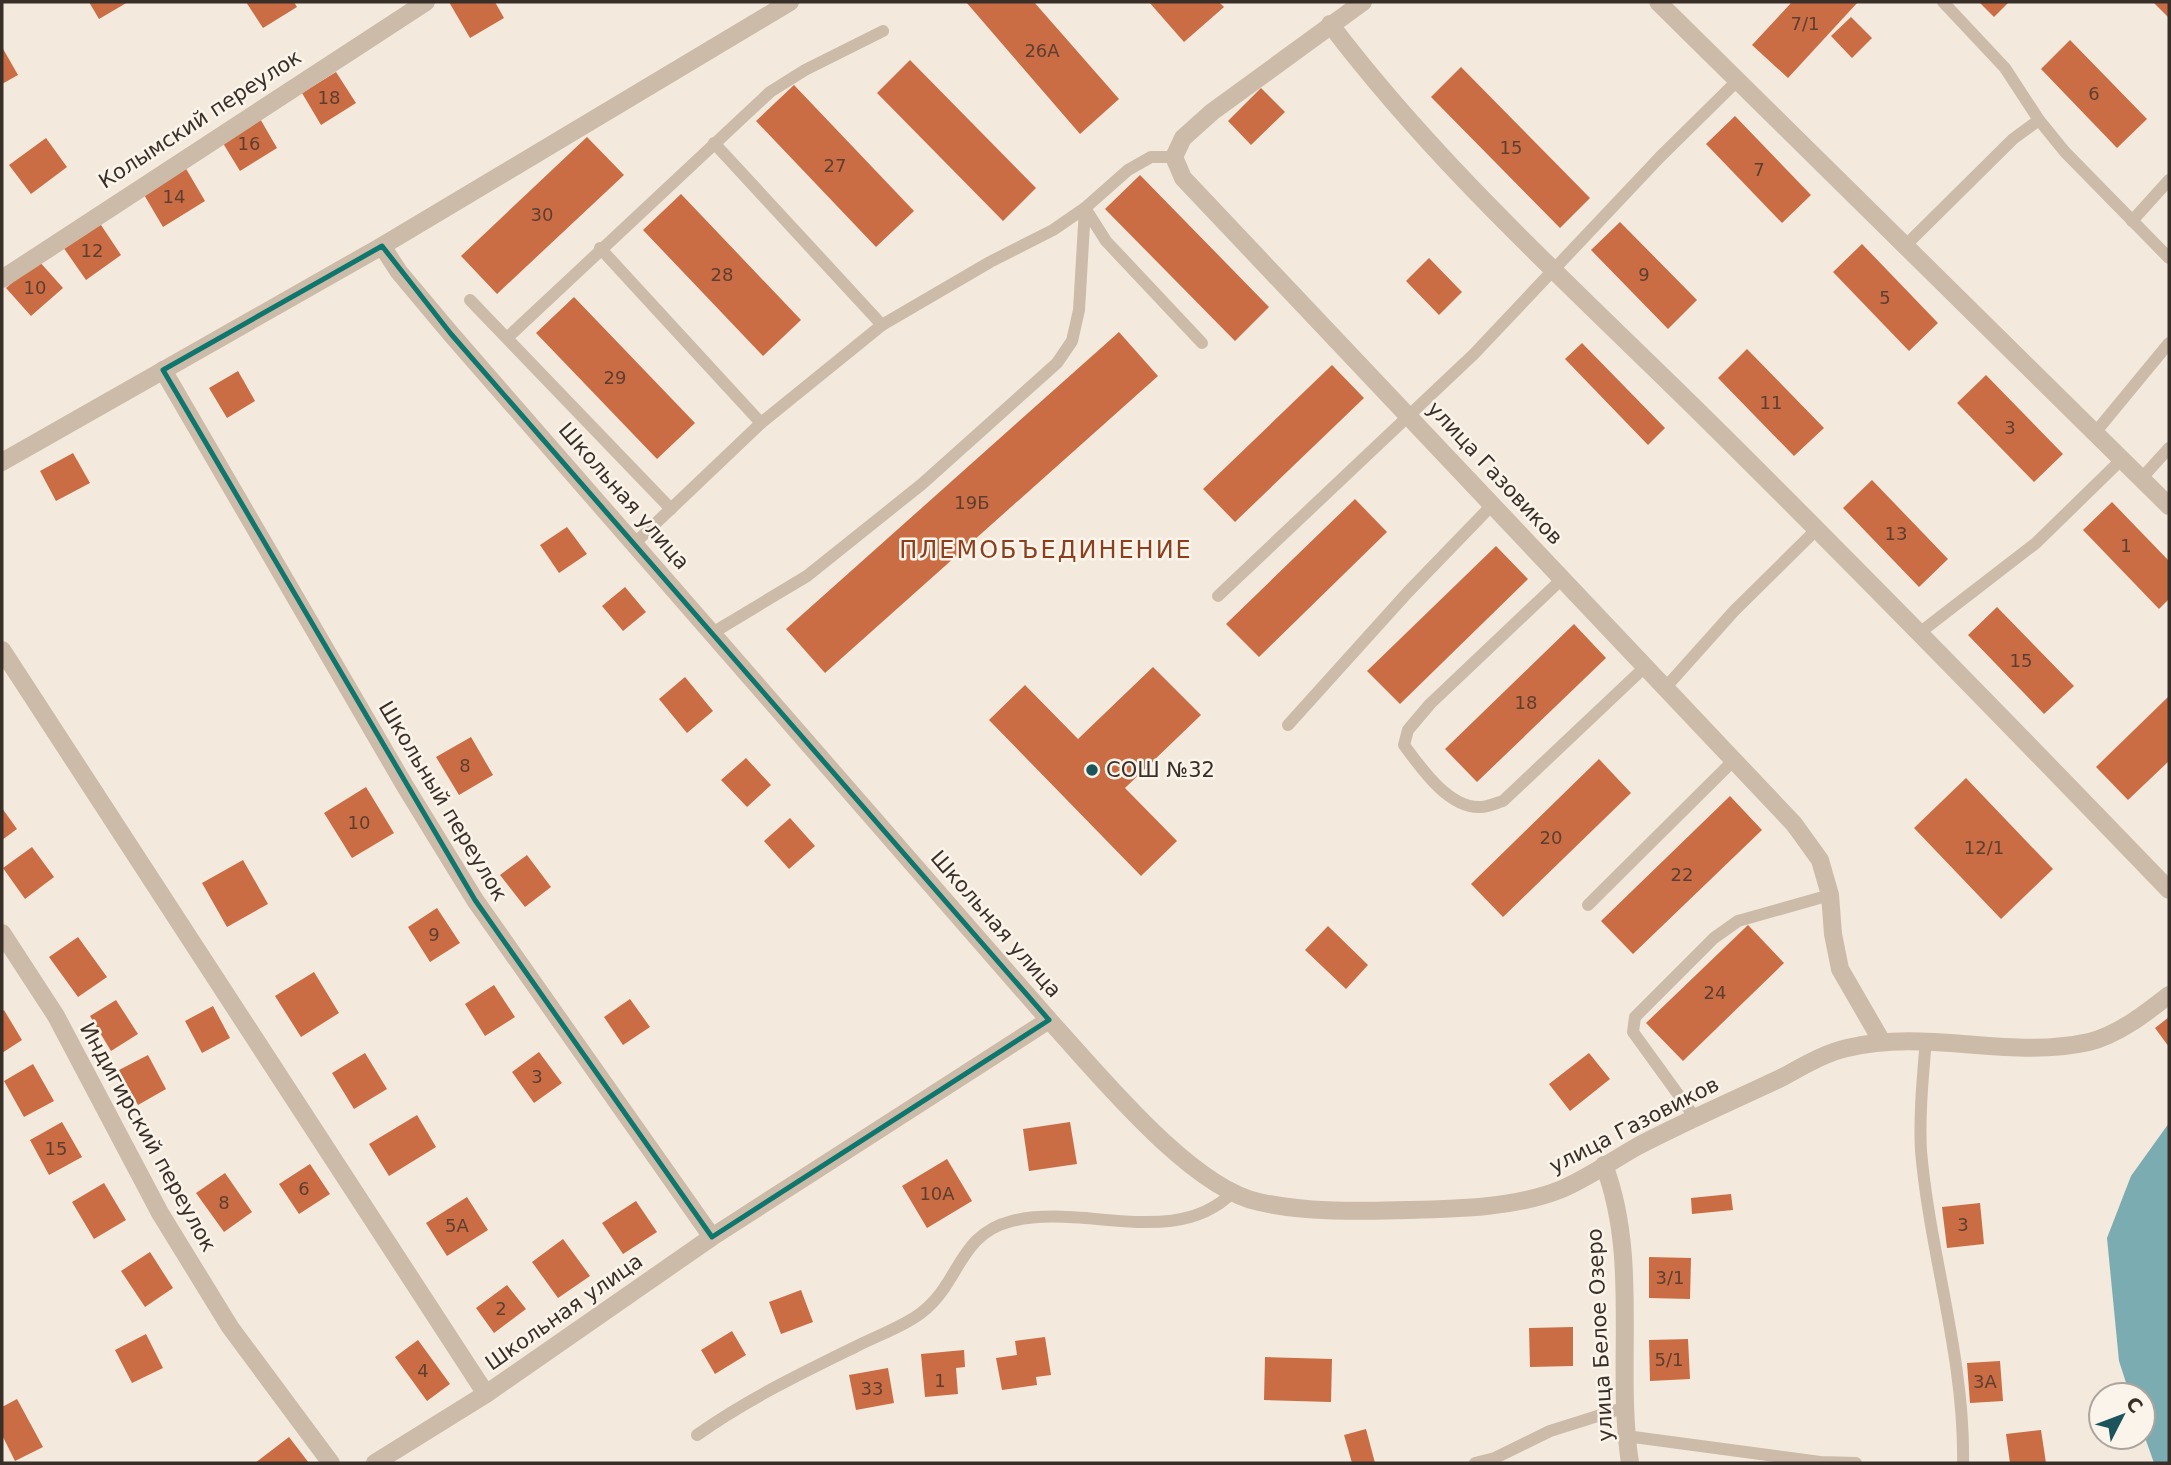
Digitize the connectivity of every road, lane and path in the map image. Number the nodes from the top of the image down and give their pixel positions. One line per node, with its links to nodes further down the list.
1 (426, 2): 20 (street, Колымский переулок)
2 (790, 2): 15 (street)
3 (1363, 2): 6 (street)
4 (1658, 2): 8 (street)
5 (1943, 2): 9 (lane)
6 (1330, 24): 11 (street); 19 (street)
7 (883, 32): 10 (lane)
8 (1737, 81): 16 (street); 19 (lane)
9 (2039, 120): 14 (lane); 16 (lane)
10 (714, 143): 17 (lane); 22 (lane)
11 (1174, 157): 13 (lane); 27 (street, улица Газовиков)
12 (2169, 180): 14 (lane)
13 (1085, 208): 22 (lane); 24 (lane); 41 (lane)
14 (2132, 221): 18 (lane)
15 (382, 246): 26 (street); 38 (street, Школьная улица)
16 (1905, 246): 29 (street)
17 (600, 248): 23 (lane); 28 (lane)
18 (2169, 258)
19 (1553, 270): 27 (lane); 37 (street)
20 (2, 279)
21 (470, 300): 23 (lane)
22 (882, 325): 28 (lane)
23 (507, 338): 36 (lane)
24 (1202, 343)
25 (2169, 343): 29 (lane)
26 (163, 370): 32 (street); 59 (street, Школьный переулок)
27 (1409, 415): 34 (street, улица Газовиков); 40 (lane)
28 (761, 423): 36 (lane)
29 (2094, 434): 31 (street)
30 (2169, 448): 33 (lane)
31 (2121, 460): 33 (street); 42 (lane)
32 (2, 462)
33 (2141, 479): 35 (street)
34 (1493, 504): 39 (street, улица Газовиков); 46 (lane)
35 (2169, 506)
36 (671, 509): 38 (lane)
37 (1816, 530): 42 (street); 45 (lane)
38 (635, 543): 41 (street, Школьная улица)
39 (1563, 578): 44 (street, улица Газовиков); 44 (lane)
40 (1218, 596)
41 (714, 632): 53 (street, Школьная улица)
42 (1918, 634): 48 (street)
43 (2, 649): 60 (street)
44 (1646, 666): 45 (street, улица Газовиков)
45 (1666, 687): 47 (street, улица Газовиков)
46 (1288, 725)
47 (1734, 760): 49 (street, улица Газовиков); 50 (lane)
48 (2169, 890)
49 (1830, 895): 54 (street, улица Газовиков); 56 (lane)
50 (1588, 905)
51 (2, 933): 64 (street, Индигирский переулок)
52 (2169, 995): 55 (street, улица Газовиков)
53 (1049, 1020): 58 (street, улица Газовиков); 59 (street, Школьная улица)
54 (1881, 1040): 55 (street, улица Газовиков); 56 (street, улица Газовиков)
55 (1926, 1040): 69 (lane)
56 (1696, 1119): 57 (street, улица Газовиков)
57 (1604, 1165): 58 (street, улица Газовиков); 61 (street, улица Белое Озеро)
58 (1233, 1192): 62 (lane)
59 (712, 1237): 60 (street, Школьная улица)
60 (485, 1394): 65 (street, Школьная улица)
61 (1623, 1408): 63 (street, улица Белое Озеро); 66 (lane)
62 (697, 1435)
63 (1626, 1436): 67 (street, улица Белое Озеро); 68 (lane)
64 (331, 1463)
65 (375, 1463)
66 (1475, 1463)
67 (1630, 1463)
68 (1856, 1463)
69 (1963, 1463)

